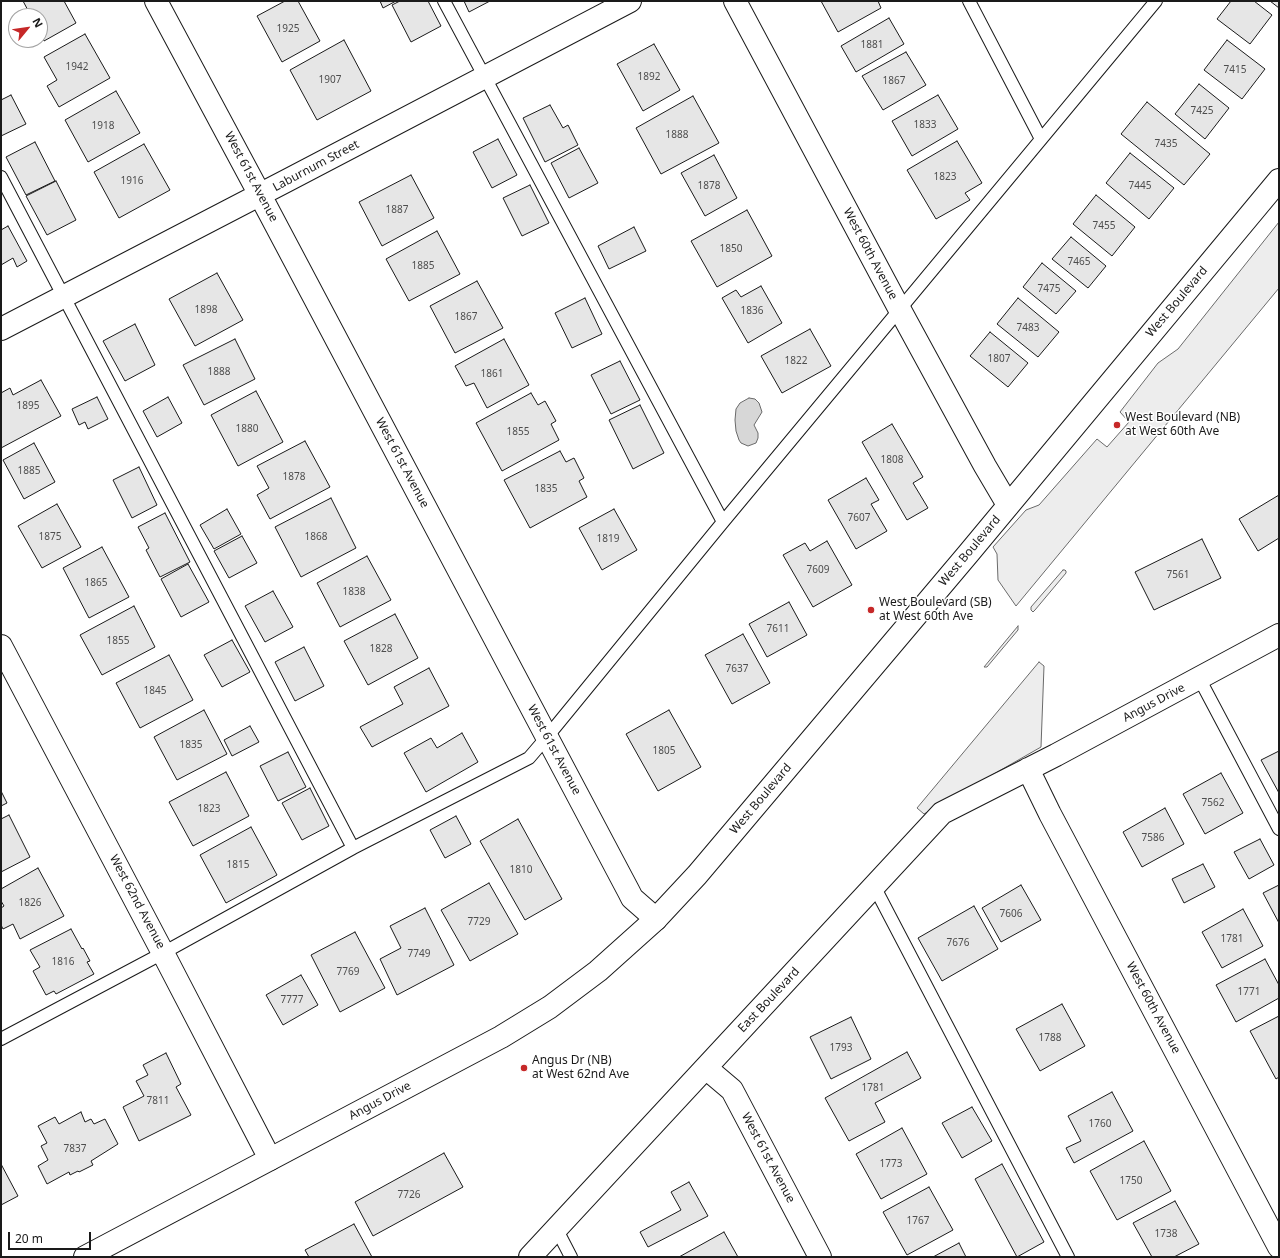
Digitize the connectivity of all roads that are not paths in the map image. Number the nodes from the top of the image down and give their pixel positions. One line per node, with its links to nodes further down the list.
1 (156, 1): 11 (street, West 61st Avenue)
2 (444, 1): 7 (lane)
3 (630, 1): 7 (street, Laburnum Street)
4 (735, 1): 13 (street, West 60th Avenue)
5 (969, 1): 8 (lane)
6 (1156, 1): 8 (lane)
7 (484, 77): 11 (street, Laburnum Street); 16 (lane)
8 (1041, 139): 13 (lane)
9 (1, 177): 12 (lane)
10 (1279, 180): 15 (street, West Boulevard)
11 (260, 195): 12 (street, Laburnum Street); 20 (street, West 61st Avenue)
12 (64, 296): 14 (street, Laburnum Street); 23 (lane)
13 (900, 310): 15 (street, West 60th Avenue); 16 (lane)
14 (1, 329)
15 (1008, 505): 25 (street, West Boulevard)
16 (723, 522): 20 (lane)
17 (1279, 635): 19 (street, Angus Drive)
18 (1, 646): 26 (street, West 62nd Avenue)
19 (1199, 678): 21 (street, Angus Drive); 22 (lane)
20 (547, 737): 23 (lane); 25 (street, West 61st Avenue)
21 (1028, 769): 24 (street, East Boulevard); 31 (street, West 60th Avenue)
22 (1279, 829)
23 (353, 848): 26 (lane)
24 (874, 886): 28 (street, East Boulevard); 36 (lane)
25 (656, 919): 29 (street, Angus Drive)
26 (163, 952): 27 (lane); 29 (street, West 62nd Avenue)
27 (1, 1039)
28 (706, 1068): 30 (street, East Boulevard); 35 (street, West 61st Avenue)
29 (270, 1159): 32 (street, Angus Drive)
30 (556, 1228): 33 (street, East Boulevard); 34 (lane)
31 (1279, 1247)
32 (85, 1257)
33 (530, 1257)
34 (571, 1257)
35 (820, 1257)
36 (1068, 1257)

